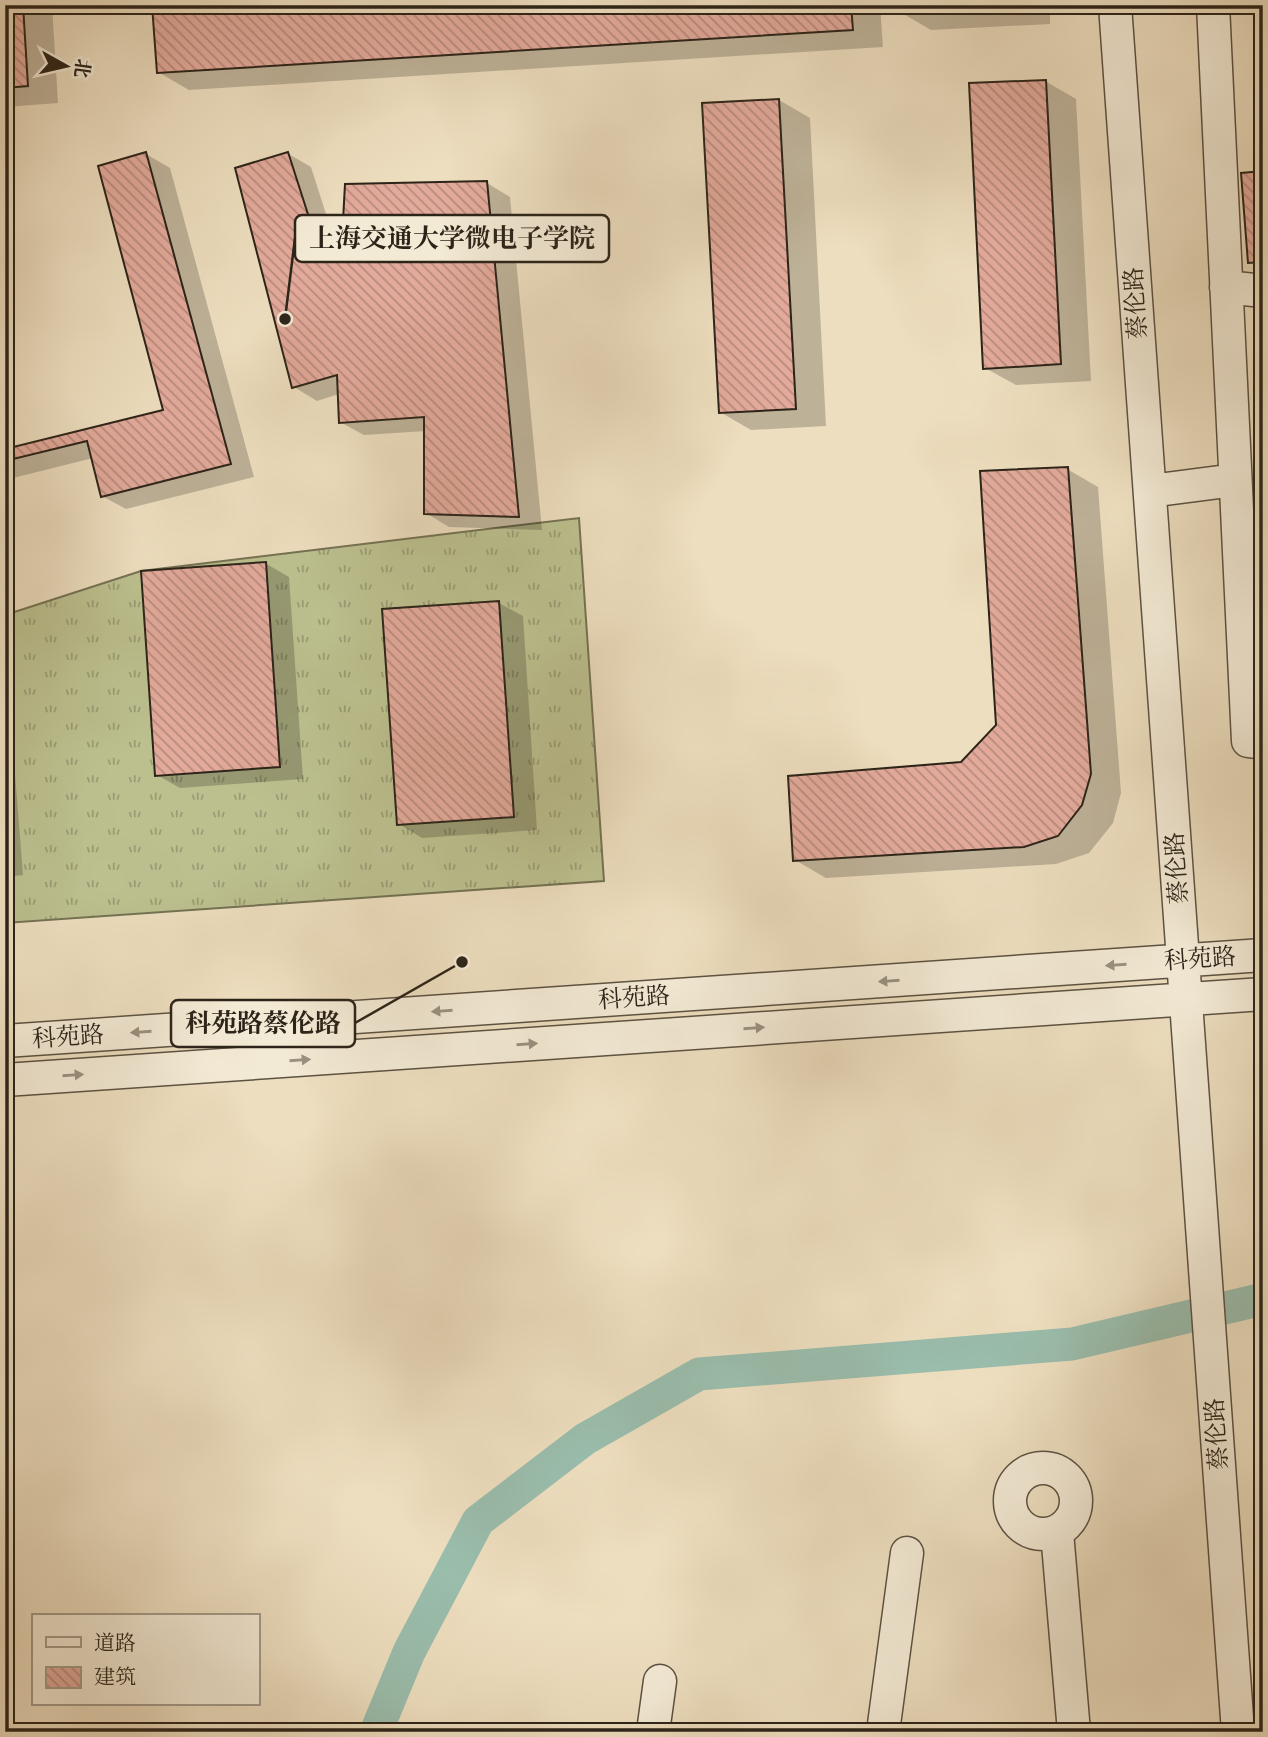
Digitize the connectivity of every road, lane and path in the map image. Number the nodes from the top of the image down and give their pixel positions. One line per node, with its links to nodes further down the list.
1 (1115, 5): 6 (street, 蔡伦路)
2 (1213, 5): 3 (street)
3 (1226, 287): 4 (street); 5 (street)
4 (1263, 291)
5 (1235, 480): 6 (street); 7 (street)
6 (1150, 491): 9 (street, 蔡伦路)
7 (1263, 743)
8 (1263, 955): 9 (street, 科苑路)
9 (1184, 960): 11 (street, 蔡伦路); 12 (street, 科苑路, one-way to 12)
10 (1263, 994): 11 (street, 科苑路)
11 (1186, 999): 13 (street, 科苑路, one-way to 11); 20 (street, 蔡伦路)
12 (5, 1041)
13 (5, 1080)
14 (1057, 1532): 19 (street)
15 (907, 1553): 18 (street)
16 (660, 1681): 17 (street)
17 (653, 1732)
18 (883, 1732)
19 (1074, 1732)
20 (1238, 1732)

